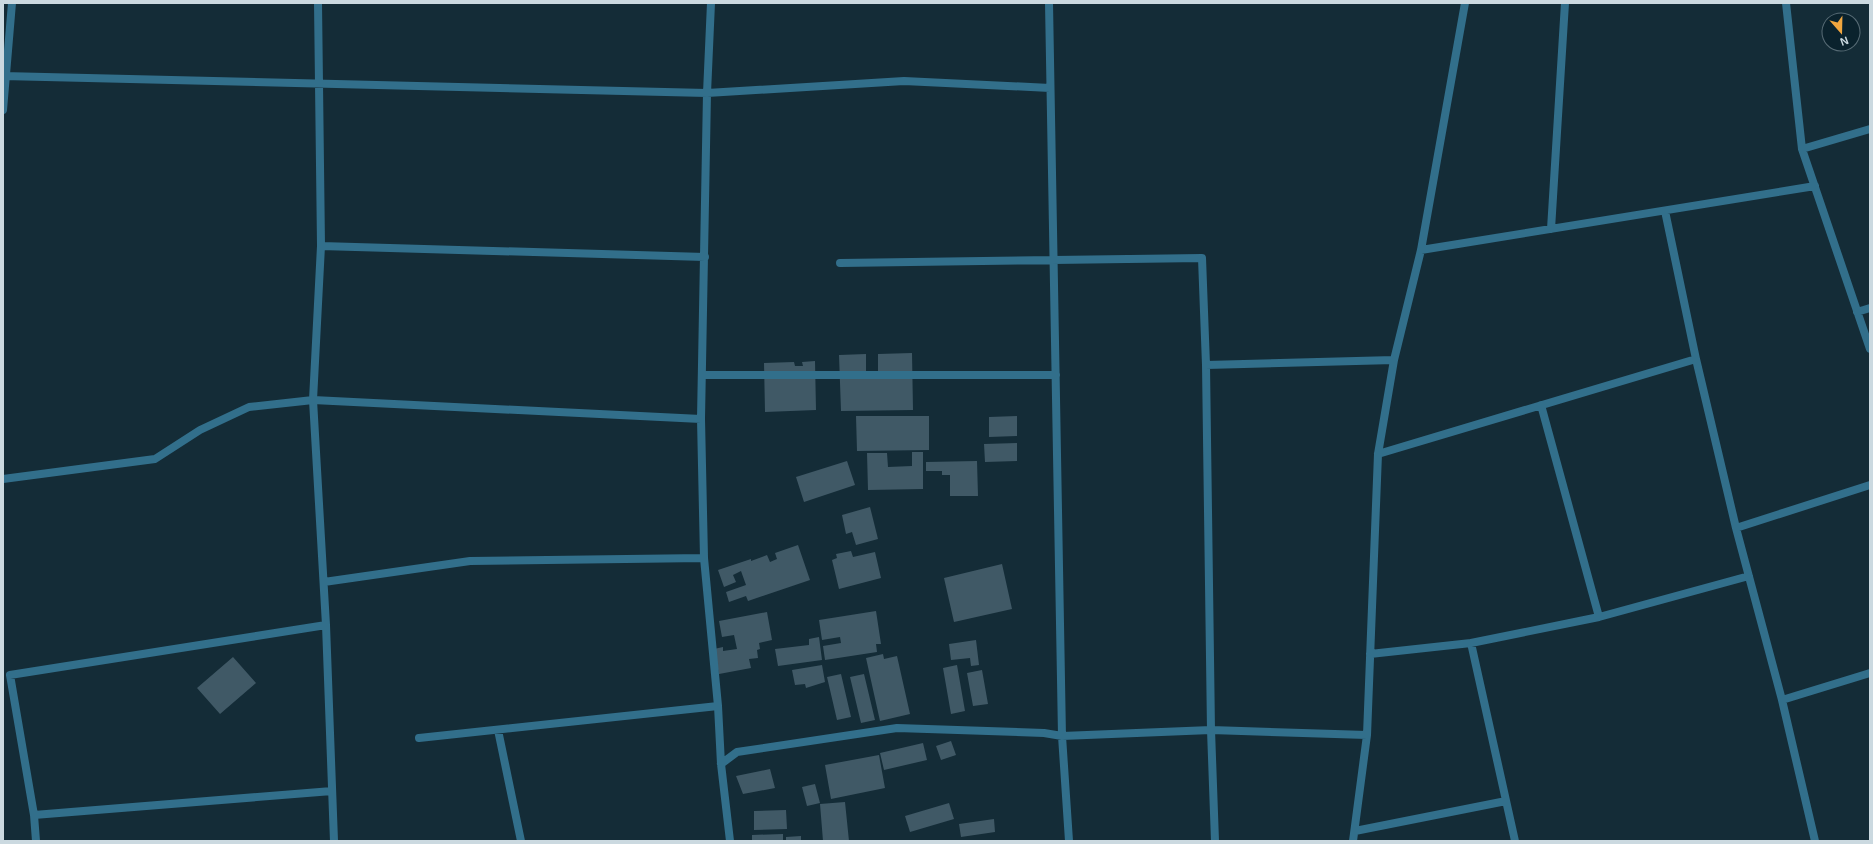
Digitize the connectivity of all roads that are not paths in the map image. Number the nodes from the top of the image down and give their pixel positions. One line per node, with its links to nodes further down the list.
1 (12, 3): 8 (street)
2 (318, 3): 9 (street)
3 (711, 3): 11 (street)
4 (1049, 3): 10 (street)
5 (1466, 3): 19 (street)
6 (1565, 3): 17 (street)
7 (1786, 3): 14 (street)
8 (5, 76): 9 (street); 12 (street)
9 (319, 84): 11 (street); 18 (street)
10 (1050, 88): 11 (street); 21 (street)
11 (707, 93): 20 (street)
12 (3, 110)
13 (1870, 129): 14 (street)
14 (1802, 148): 15 (street)
15 (1815, 186): 16 (street); 24 (street)
16 (1665, 211): 17 (street); 26 (street)
17 (1551, 229): 19 (street)
18 (321, 246): 20 (street); 31 (street)
19 (1421, 250): 27 (street)
20 (705, 257): 29 (street)
21 (1054, 260): 22 (street); 28 (street); 30 (street)
22 (840, 263)
23 (1870, 308): 24 (street)
24 (1858, 312): 25 (street)
25 (1870, 349)
26 (1696, 359): 32 (street); 37 (street)
27 (1394, 360): 28 (street); 34 (street)
28 (1206, 365): 49 (street)
29 (703, 375): 30 (street); 33 (street)
30 (1056, 376): 51 (street)
31 (313, 400): 33 (street); 35 (street); 40 (street)
32 (1541, 405): 34 (street); 41 (street)
33 (701, 419): 38 (street)
34 (1378, 454): 44 (street)
35 (3, 479)
36 (1870, 485): 37 (street)
37 (1736, 528): 39 (street)
38 (704, 558): 40 (street); 47 (street)
39 (1749, 576): 41 (street); 46 (street)
40 (324, 582): 42 (street)
41 (1599, 617): 43 (street)
42 (326, 625): 54 (street); 56 (street)
43 (1471, 643): 44 (street); 55 (street)
44 (1370, 654): 50 (street)
45 (1870, 674): 46 (street)
46 (1782, 700): 66 (street)
47 (718, 706): 48 (street); 53 (street)
48 (498, 730): 52 (street); 60 (street)
49 (1211, 730): 50 (street); 51 (street); 63 (street)
50 (1367, 735): 57 (street)
51 (1062, 736): 53 (street); 62 (street)
52 (419, 738)
53 (720, 764): 61 (street)
54 (332, 791): 56 (street); 59 (street)
55 (1506, 801): 57 (street); 65 (street)
56 (34, 815): 58 (street)
57 (1355, 831): 64 (street)
58 (36, 841)
59 (334, 841)
60 (521, 841)
61 (730, 841)
62 (1069, 841)
63 (1214, 841)
64 (1353, 841)
65 (1515, 841)
66 (1815, 841)

